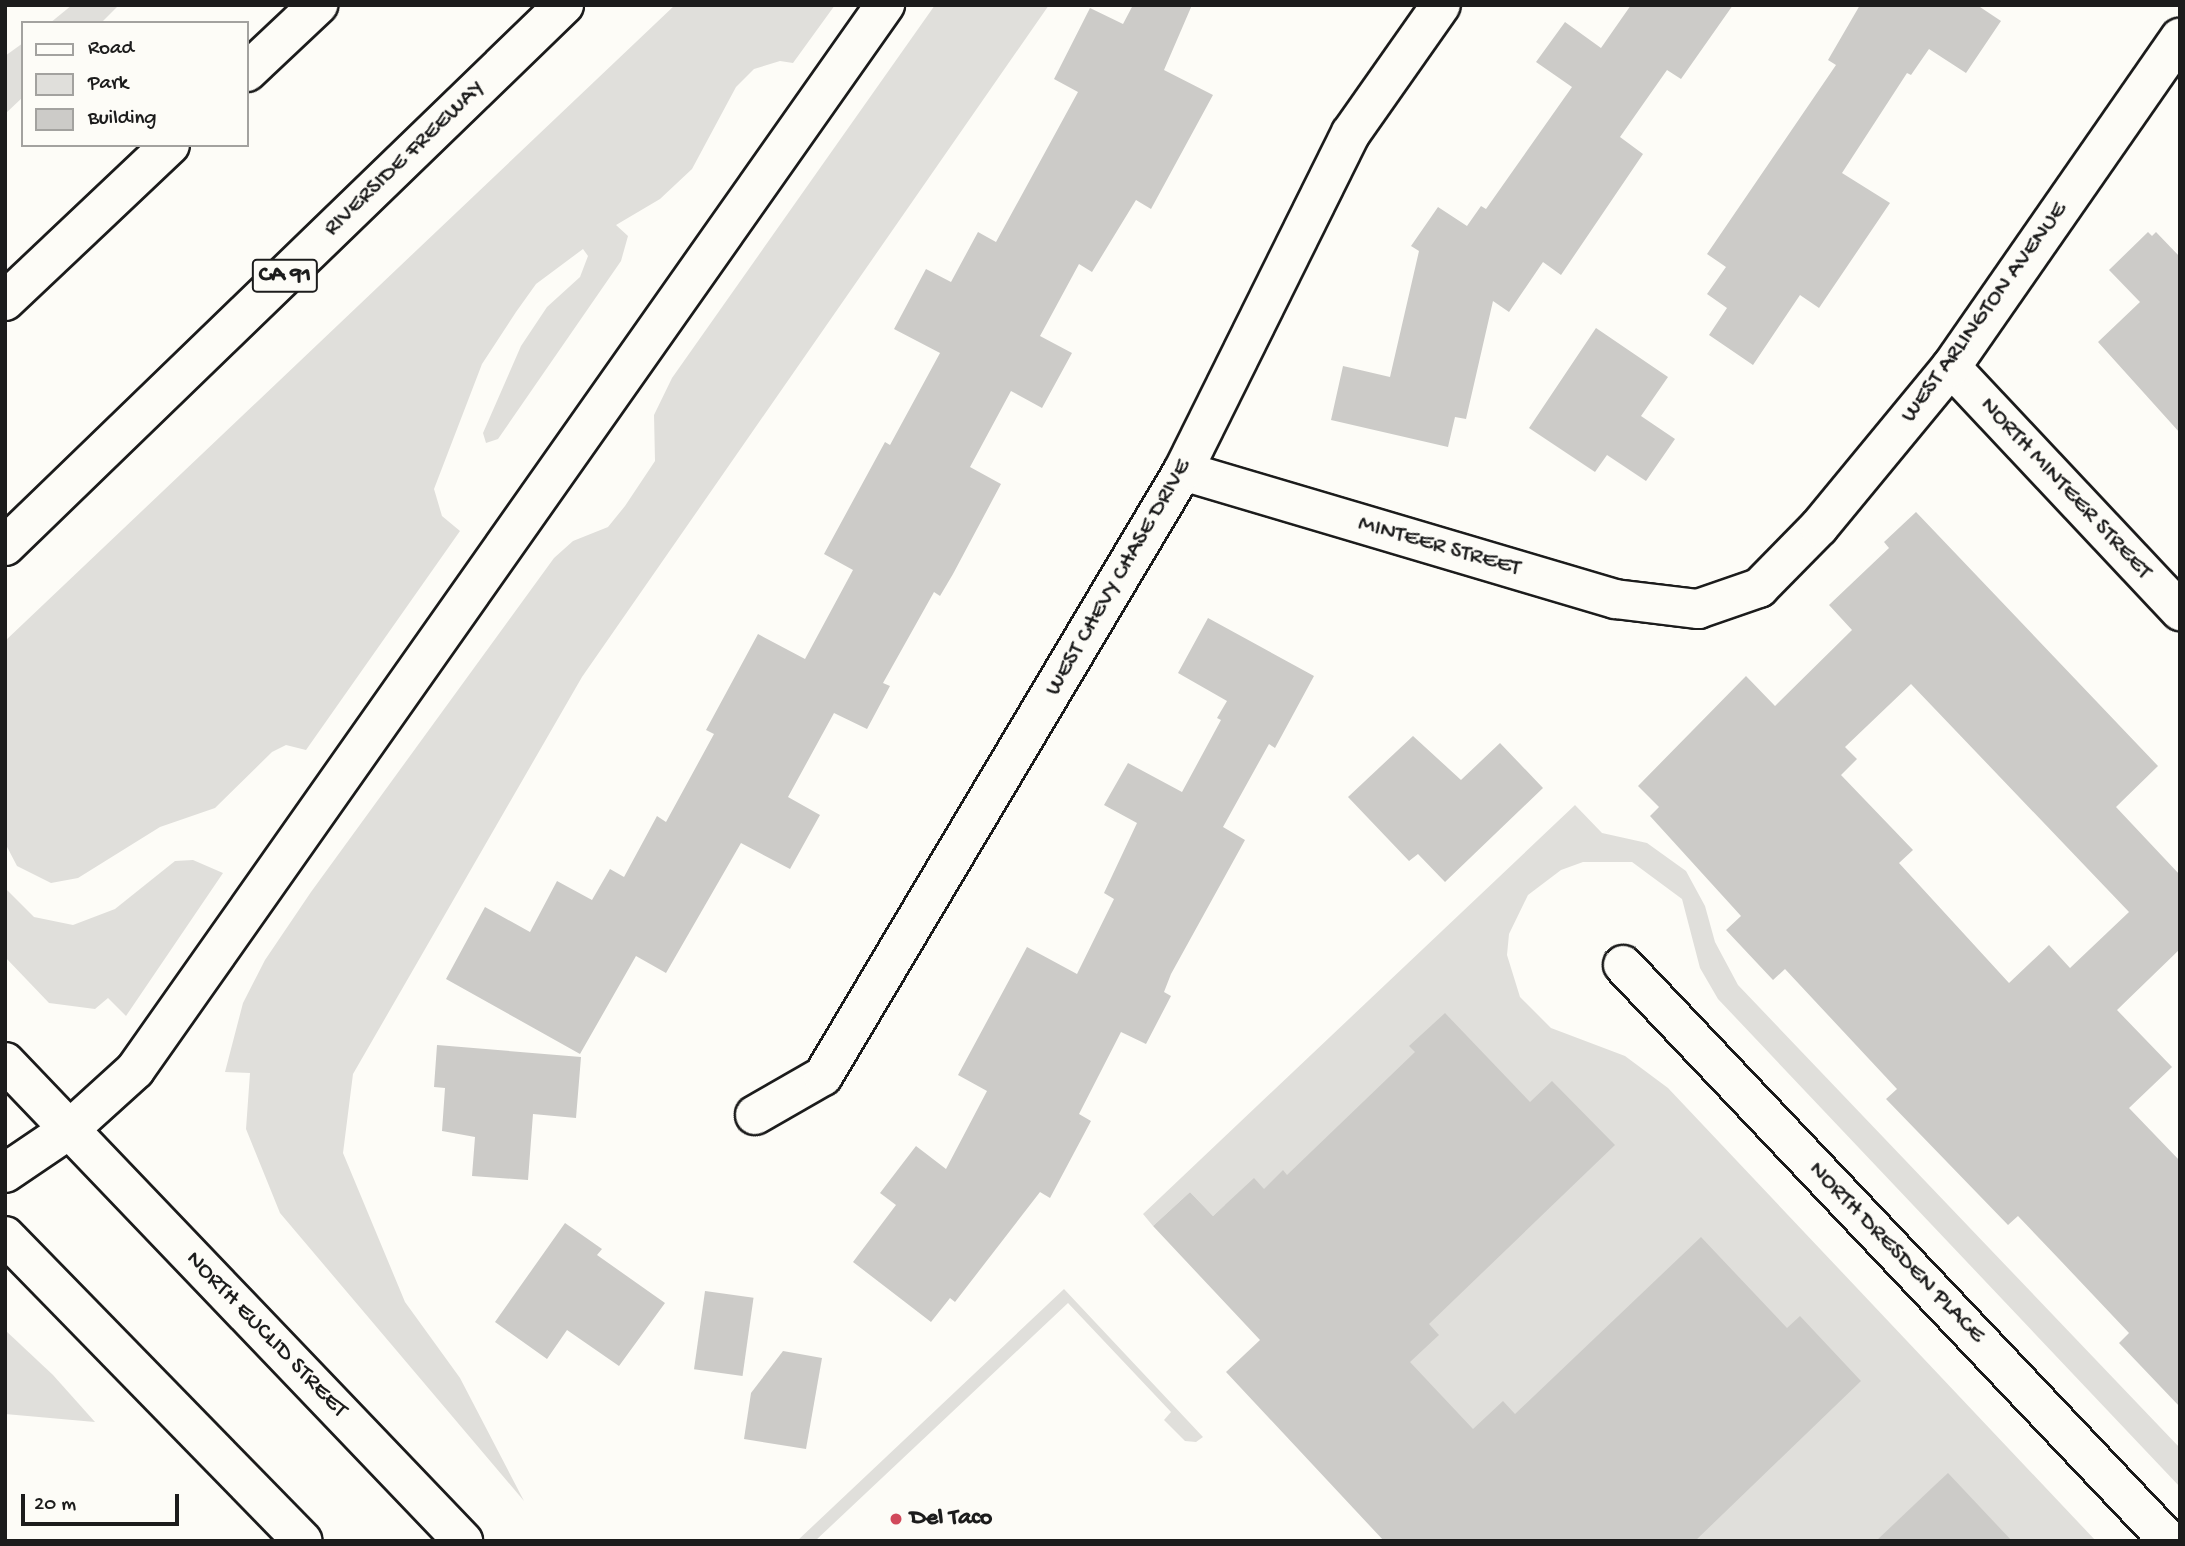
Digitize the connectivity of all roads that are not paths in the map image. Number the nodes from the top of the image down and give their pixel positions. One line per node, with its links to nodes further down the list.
1 (318, 5): 6 (main road)
2 (564, 5): 11 (main road, RIVERSIDE FREEWAY / CA 91)
3 (886, 5): 17 (main road)
4 (1441, 5): 10 (main road, WEST CHEVY CHASE DRIVE)
5 (2180, 38): 9 (main road, WEST ARLINGTON AVENUE)
6 (248, 71)
7 (168, 147): 8 (main road)
8 (5, 301)
9 (1951, 367): 12 (main road, WEST ARLINGTON AVENUE); 13 (main road, NORTH MINTEER STREET)
10 (1183, 471): 12 (main road, MINTEER STREET); 16 (main road, WEST CHEVY CHASE DRIVE)
11 (5, 546)
12 (1698, 609)
13 (2180, 611)
14 (1623, 965): 22 (main road, NORTH DRESDEN PLACE)
15 (5, 1062): 17 (main road, NORTH EUCLID STREET)
16 (755, 1115)
17 (69, 1129): 18 (main road); 21 (main road, NORTH EUCLID STREET)
18 (5, 1173)
19 (5, 1236): 20 (main road)
20 (303, 1541)
21 (463, 1541)
22 (2169, 1541)

